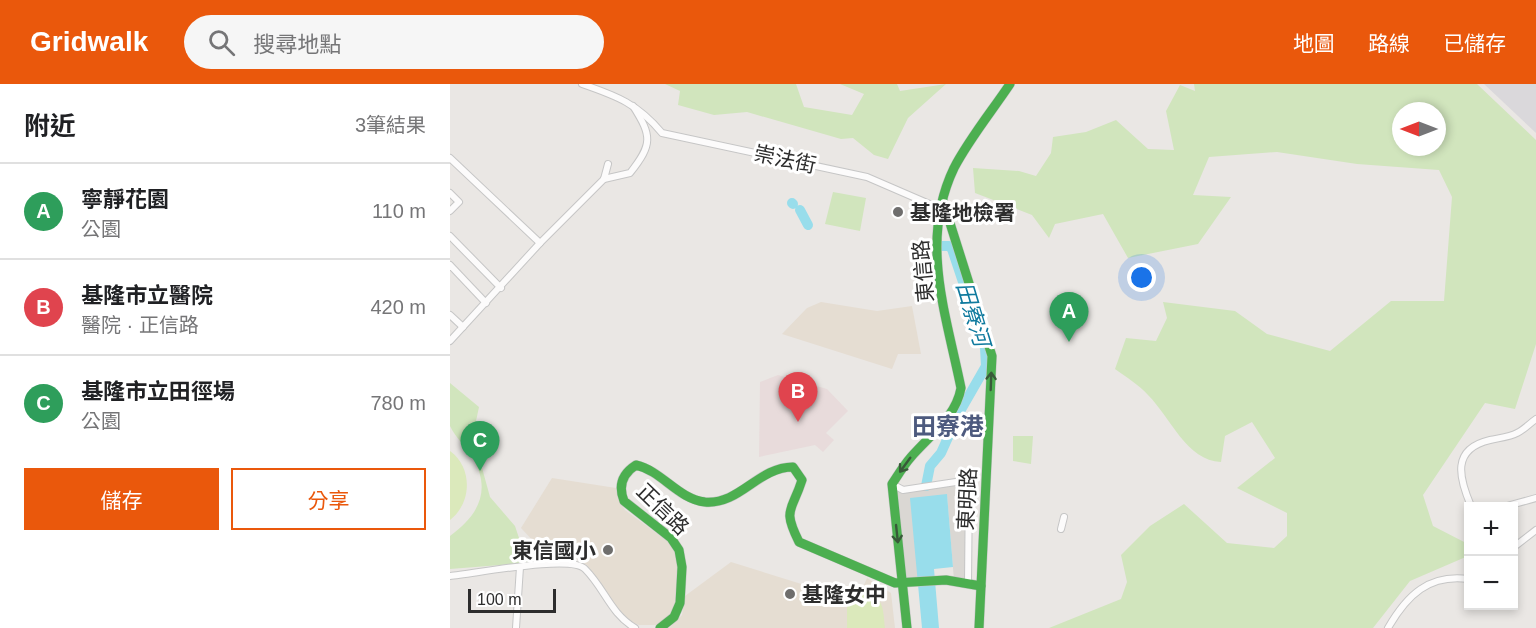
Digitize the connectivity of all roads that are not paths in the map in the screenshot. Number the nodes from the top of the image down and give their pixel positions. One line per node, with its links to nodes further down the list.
1 (582, 84): 3 (street, 崇法街)
2 (1010, 84): 8 (street, 東明路)
3 (630, 103): 6 (street); 8 (street, 崇法街)
4 (450, 158): 11 (street)
5 (609, 164): 6 (street)
6 (604, 179): 11 (street)
7 (450, 193): 9 (street)
8 (943, 210): 19 (street, 東信路); 20 (street, 東明路, one-way to 8)
9 (450, 211)
10 (450, 236): 13 (street)
11 (540, 243): 13 (street)
12 (450, 265): 14 (street)
13 (501, 288): 14 (street)
14 (486, 303): 16 (street)
15 (450, 315): 16 (street)
16 (463, 327): 17 (street)
17 (450, 341)
18 (1536, 419): 23 (street)
19 (942, 430): 20 (street); 21 (street, 東信路, one-way to 21)
20 (988, 433): 34 (street, 東明路)
21 (892, 484): 32 (street, one-way to 32); 33 (street)
22 (1536, 498): 24 (street)
23 (1470, 502)
24 (1518, 504)
25 (1064, 517): 26 (street)
26 (1061, 530)
27 (1536, 530): 28 (street)
28 (1518, 544)
29 (520, 567): 30 (street); 35 (street); 36 (street)
30 (450, 576)
31 (1464, 578): 40 (street)
32 (903, 583): 33 (street); 37 (street, 正信路); 38 (street)
33 (968, 584): 34 (street)
34 (981, 586): 39 (street, 東明路)
35 (516, 628)
36 (635, 628)
37 (660, 628)
38 (907, 628)
39 (979, 628)
40 (1388, 628)

